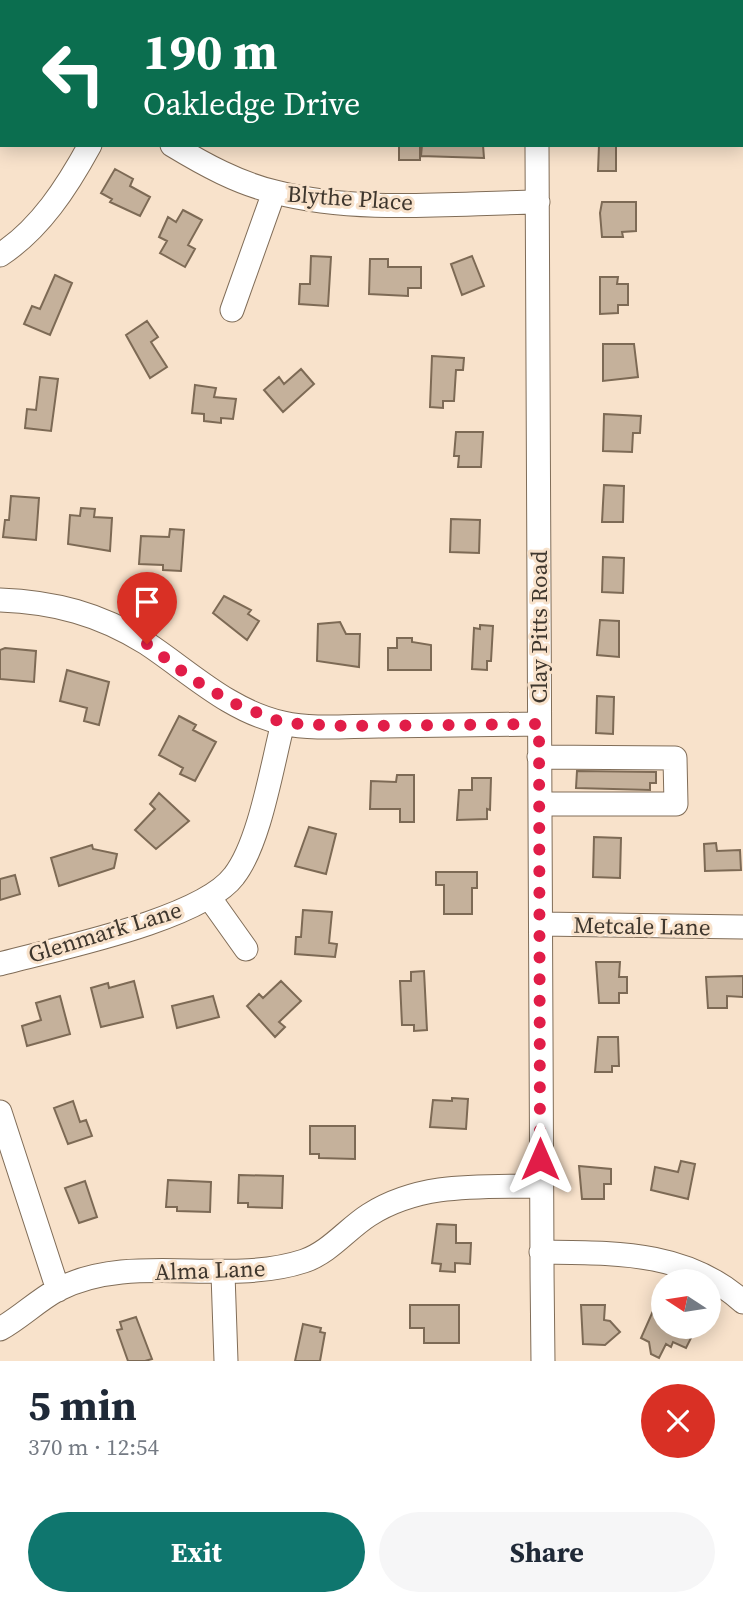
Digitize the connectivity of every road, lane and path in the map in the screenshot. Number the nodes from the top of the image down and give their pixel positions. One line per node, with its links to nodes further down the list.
1 (89, 147): 6 (street)
2 (177, 147): 4 (street, Blythe Place)
3 (537, 147): 5 (street, Clay Pitts Road)
4 (274, 192): 5 (street, Blythe Place); 7 (street)
5 (538, 202): 10 (street, Clay Pitts Road)
6 (0, 255)
7 (232, 310)
8 (0, 600): 9 (street)
9 (283, 723): 10 (street); 13 (street, Glenmark Lane)
10 (539, 724): 11 (street, Clay Pitts Road)
11 (539, 757): 12 (street, Clay Pitts Road); 12 (street)
12 (540, 804): 14 (street, Clay Pitts Road)
13 (209, 897): 16 (street, Glenmark Lane); 17 (street, Glenmark Lane)
14 (541, 924): 15 (street, Metcale Lane); 19 (street, Clay Pitts Road)
15 (743, 927)
16 (246, 949)
17 (0, 964)
18 (0, 1112): 22 (street)
19 (539, 1186): 20 (street, Clay Pitts Road); 21 (street, Alma Lane)
20 (541, 1252): 23 (street); 26 (street, Clay Pitts Road)
21 (223, 1274): 22 (street, Alma Lane); 25 (street)
22 (58, 1290): 24 (street, Alma Lane)
23 (743, 1302)
24 (0, 1329)
25 (226, 1361)
26 (543, 1361)

